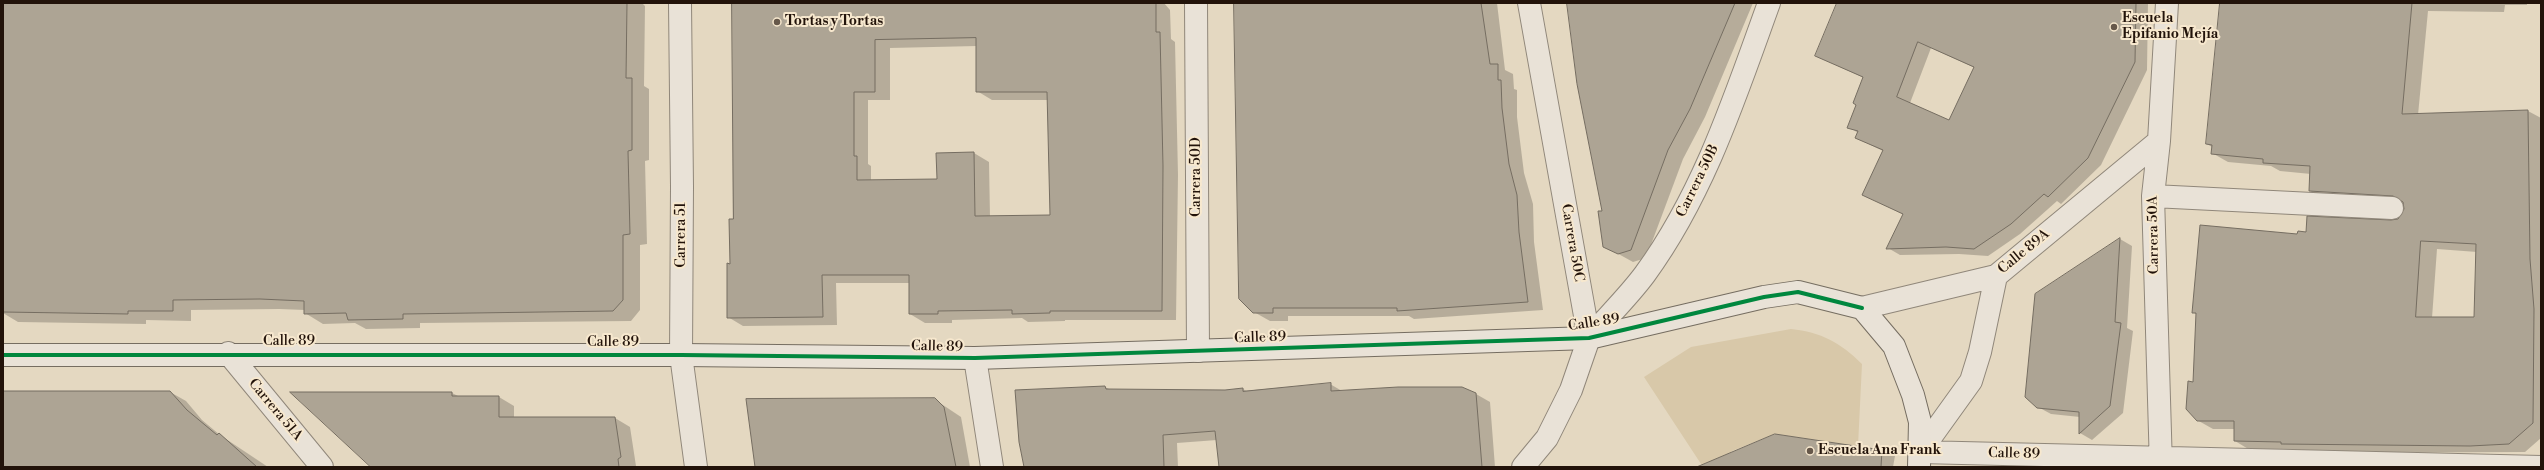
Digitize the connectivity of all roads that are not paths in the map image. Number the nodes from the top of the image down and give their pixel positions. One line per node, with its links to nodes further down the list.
1 (680, 3): 14 (street, Carrera 51)
2 (1196, 3): 12 (street, Carrera 50D)
3 (1529, 3): 11 (street, Carrera 50C)
4 (1769, 3): 11 (street, Carrera 50B)
5 (2167, 3): 6 (street, Carrera 50A)
6 (2159, 141): 7 (street, Carrera 50A); 9 (street, Calle 89A)
7 (2153, 196): 8 (street); 18 (street, Carrera 50A)
8 (2392, 208)
9 (1996, 276): 10 (street, Calle 89A); 17 (street)
10 (1862, 308): 11 (street, Calle 89); 17 (street)
11 (1589, 338): 12 (street, Calle 89); 22 (street, Carrera 50C)
12 (1198, 351): 16 (street, Calle 89)
13 (228, 353): 14 (street, Calle 89); 15 (street, Calle 89); 19 (street, Carrera 51A)
14 (681, 354): 16 (street, Calle 89); 20 (street, Carrera 51)
15 (3, 355)
16 (975, 358): 21 (street)
17 (1919, 460): 18 (street, Calle 89)
18 (2161, 463): 23 (street, Calle 89)
19 (322, 467)
20 (696, 467)
21 (992, 467)
22 (1523, 467)
23 (2541, 467)

